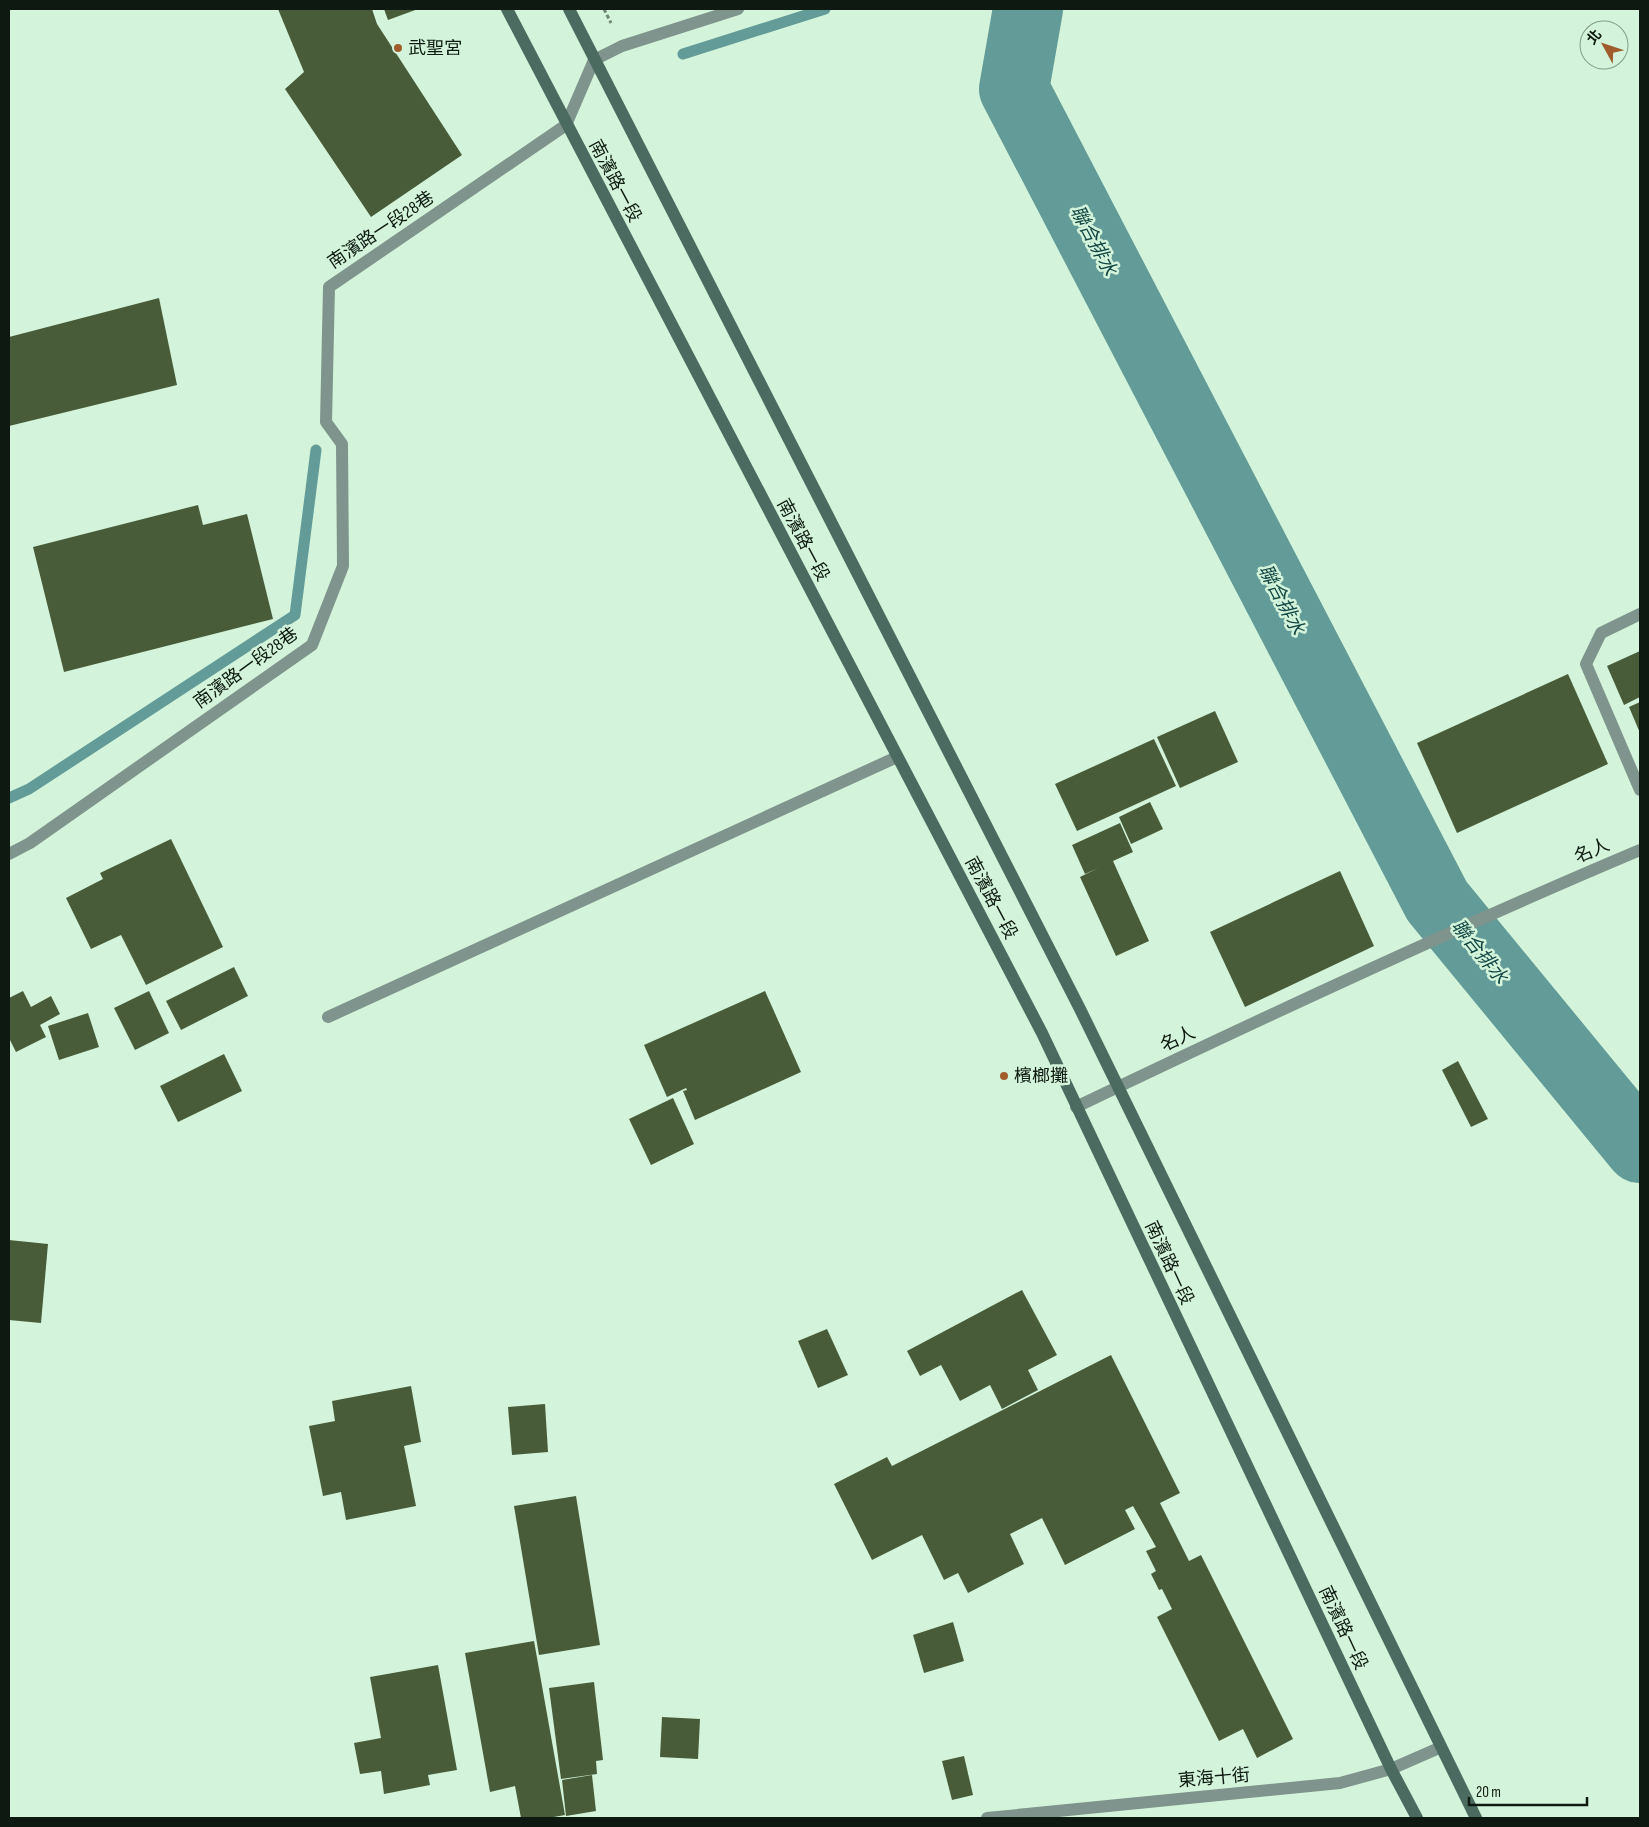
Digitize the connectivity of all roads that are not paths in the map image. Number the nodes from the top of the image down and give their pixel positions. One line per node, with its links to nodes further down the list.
1 (507, 9): 5 (main road, 南濱路一段)
2 (569, 9): 4 (main road, 南濱路一段)
3 (738, 9): 4 (street)
4 (594, 60): 5 (street); 12 (main road, 南濱路一段)
5 (566, 125): 7 (main road, 南濱路一段); 10 (street, 南濱路一段28巷)
6 (1640, 614): 8 (street)
7 (897, 757): 11 (street); 13 (main road, 南濱路一段)
8 (1640, 790)
9 (1640, 850): 12 (street, 名人)
10 (9, 854)
11 (328, 1017)
12 (1118, 1087): 13 (street, 名人); 14 (main road, 南濱路一段)
13 (1076, 1107): 15 (main road, 南濱路一段)
14 (1439, 1748): 15 (street, 東海十街); 18 (main road, 南濱路一段)
15 (1391, 1769): 16 (street, 東海十街); 17 (main road, 南濱路一段)
16 (987, 1818)
17 (1417, 1818)
18 (1476, 1818)

